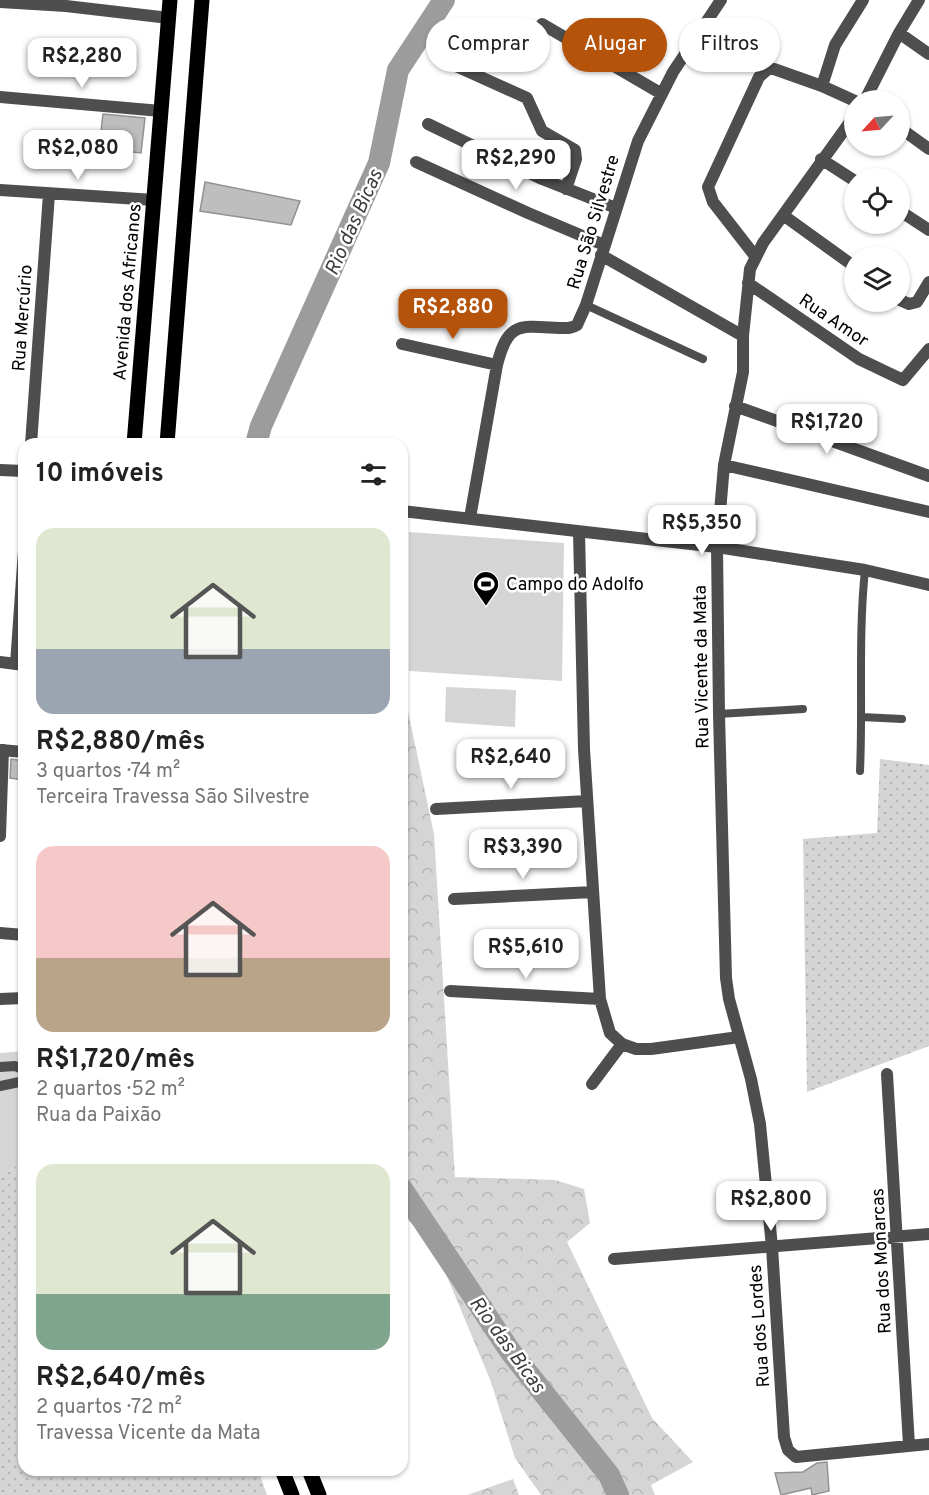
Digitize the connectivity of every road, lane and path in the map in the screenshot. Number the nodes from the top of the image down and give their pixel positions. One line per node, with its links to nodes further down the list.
1 (170, 0): 8 (main road, Avenida dos Africanos)
2 (202, 0): 49 (main road)
3 (721, 0): 15 (street, Rua São Silvestre)
4 (863, 0): 13 (street)
5 (919, 0): 10 (street)
6 (0, 2): 7 (street)
7 (67, 3): 8 (street)
8 (169, 18): 18 (main road, Avenida dos Africanos)
9 (550, 29): 15 (street)
10 (899, 33): 11 (street); 14 (street)
11 (929, 54)
12 (469, 72): 26 (street)
13 (822, 86): 16 (street); 35 (street)
14 (870, 90)
15 (662, 94): 30 (street, Rua São Silvestre)
16 (844, 96)
17 (0, 97): 18 (street)
18 (161, 111): 29 (main road, Avenida dos Africanos)
19 (428, 124): 26 (street)
20 (844, 129): 23 (street, Rua Vicente da Mata)
21 (910, 135): 22 (street)
22 (929, 149)
23 (821, 159): 25 (street); 31 (street, Rua Vicente da Mata)
24 (416, 162): 34 (street)
25 (844, 175)
26 (566, 189): 30 (street)
27 (0, 190): 28 (street)
28 (49, 194): 29 (street); 47 (street, Rua Mercúrio)
29 (154, 201): 48 (main road, Avenida dos Africanos)
30 (616, 208): 34 (street, Rua São Silvestre)
31 (783, 214): 35 (street, Rua Vicente da Mata); 36 (street)
32 (910, 218): 33 (street)
33 (929, 230)
34 (602, 250): 40 (street, Rua São Silvestre); 41 (street)
35 (755, 256): 38 (street, Rua Vicente da Mata)
36 (844, 259)
37 (929, 282): 39 (street)
38 (748, 283): 41 (street, Rua Vicente da Mata); 43 (street, Rua Amor)
39 (910, 304)
40 (586, 305): 44 (lane); 45 (street, Rua São Silvestre)
41 (744, 336): 46 (street, Rua Vicente da Mata)
42 (402, 344): 45 (street)
43 (929, 349)
44 (703, 359)
45 (497, 365): 56 (street, Rua São Silvestre)
46 (735, 406): 50 (street, Rua Vicente da Mata); 53 (street)
47 (32, 438)
48 (134, 438)
49 (167, 438)
50 (724, 465): 55 (street); 58 (street, Rua Vicente da Mata)
51 (0, 470): 52 (street)
52 (18, 471)
53 (929, 476)
54 (408, 512): 56 (street)
55 (929, 512)
56 (470, 518): 57 (street)
57 (579, 532): 58 (street); 70 (street)
58 (717, 547): 59 (street); 64 (street, Rua Vicente da Mata)
59 (865, 570): 60 (street); 65 (lane)
60 (929, 585)
61 (0, 662): 62 (street)
62 (18, 664)
63 (803, 709): 64 (lane)
64 (719, 714): 81 (street, Rua Vicente da Mata)
65 (862, 717): 66 (lane); 69 (lane)
66 (902, 718)
67 (1, 750): 68 (street); 72 (street)
68 (18, 751)
69 (860, 771)
70 (587, 801): 71 (street); 73 (street)
71 (436, 809)
72 (0, 836)
73 (593, 892): 74 (street); 80 (street)
74 (454, 898)
75 (0, 933): 76 (street)
76 (18, 934)
77 (450, 991): 80 (street)
78 (18, 998): 79 (street)
79 (0, 999)
80 (600, 999): 82 (street)
81 (739, 1036): 82 (street); 91 (street, Rua dos Lordes)
82 (622, 1044): 87 (street)
83 (0, 1067): 84 (street)
84 (18, 1067)
85 (887, 1074): 90 (street, Rua dos Monarcas)
86 (18, 1082): 88 (street)
87 (592, 1084)
88 (0, 1086)
89 (929, 1234): 90 (street)
90 (898, 1237): 91 (street); 94 (street, Rua dos Monarcas)
91 (772, 1246): 92 (street); 94 (street, Rua dos Lordes)
92 (614, 1259)
93 (929, 1444): 94 (street)
94 (909, 1445)
95 (284, 1476): 97 (main road)
96 (311, 1476): 98 (main road)
97 (292, 1495)
98 (319, 1495)

